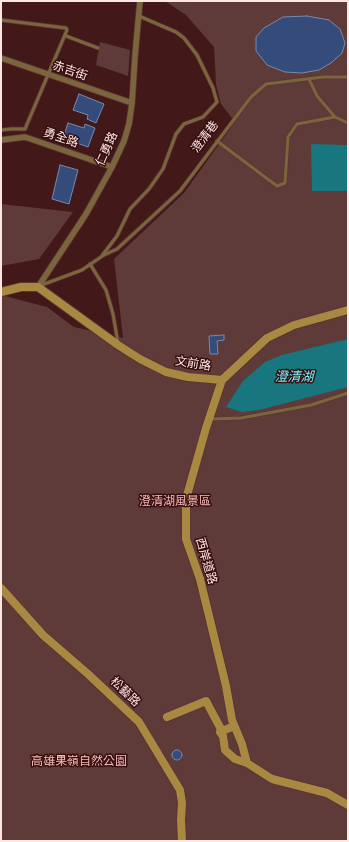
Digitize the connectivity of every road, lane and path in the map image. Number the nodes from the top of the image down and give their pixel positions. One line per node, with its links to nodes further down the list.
1 (140, 1): 2 (street, 仁勇路)
2 (139, 16): 10 (street, 仁勇路); 17 (lane, 澄清巷)
3 (1, 20): 4 (lane)
4 (66, 36): 5 (lane); 7 (lane)
5 (98, 48)
6 (1, 58): 7 (street, 赤吉街)
7 (48, 75): 10 (street, 赤吉街); 13 (lane)
8 (348, 77): 9 (lane, 澄清巷)
9 (309, 79): 11 (lane); 15 (lane, 澄清巷)
10 (132, 104): 16 (street, 仁勇路)
11 (335, 118): 12 (lane); 15 (lane)
12 (348, 122)
13 (1, 130)
14 (1, 140): 16 (street, 勇全路)
15 (218, 141): 17 (lane, 澄清巷)
16 (112, 167): 19 (street, 仁勇路)
17 (101, 257): 18 (lane, 澄清巷)
18 (90, 264): 19 (lane, 澄清巷); 22 (lane)
19 (38, 287): 20 (street, 澄清巷); 22 (street, 文前路)
20 (1, 292)
21 (348, 310): 23 (street, 文前路)
22 (118, 345): 23 (street, 文前路)
23 (222, 380): 25 (street, 西岸道路)
24 (348, 393): 25 (lane)
25 (209, 419): 28 (street, 西岸道路)
26 (1, 588): 32 (street, 松藝路)
27 (167, 717): 29 (street)
28 (234, 726): 29 (street); 30 (street, 西岸道路)
29 (222, 731): 30 (street)
30 (246, 763): 31 (street)
31 (348, 805)
32 (182, 841)

